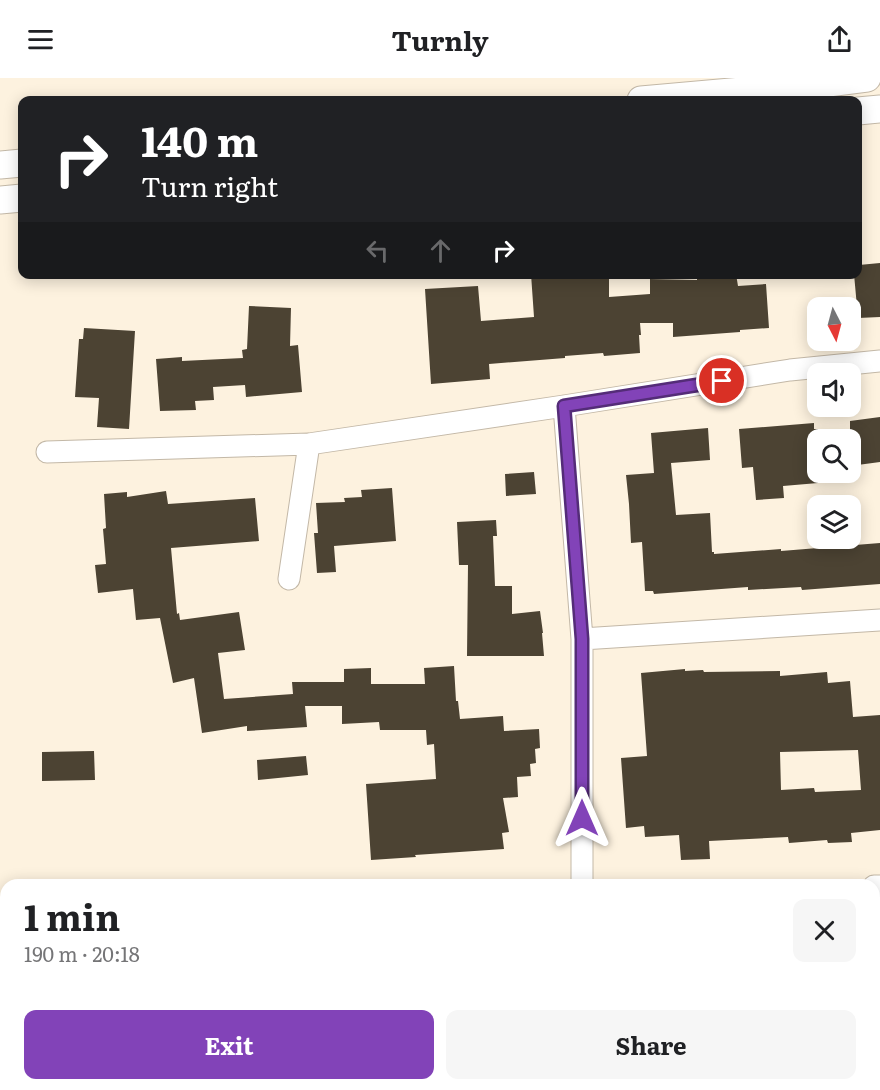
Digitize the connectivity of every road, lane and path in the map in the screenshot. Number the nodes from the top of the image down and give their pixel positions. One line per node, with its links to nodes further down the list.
1 (867, 78): 2 (main road)
2 (820, 81): 3 (main road)
3 (679, 96)
4 (880, 109): 5 (main road)
5 (862, 111)
6 (18, 163): 7 (main road)
7 (0, 165)
8 (18, 198): 9 (main road)
9 (0, 200)
10 (880, 361): 11 (street)
11 (564, 406): 12 (street); 16 (street)
12 (309, 444): 13 (street); 14 (street)
13 (47, 452)
14 (290, 579)
15 (880, 620): 16 (street)
16 (582, 639): 17 (street)
17 (582, 879)

